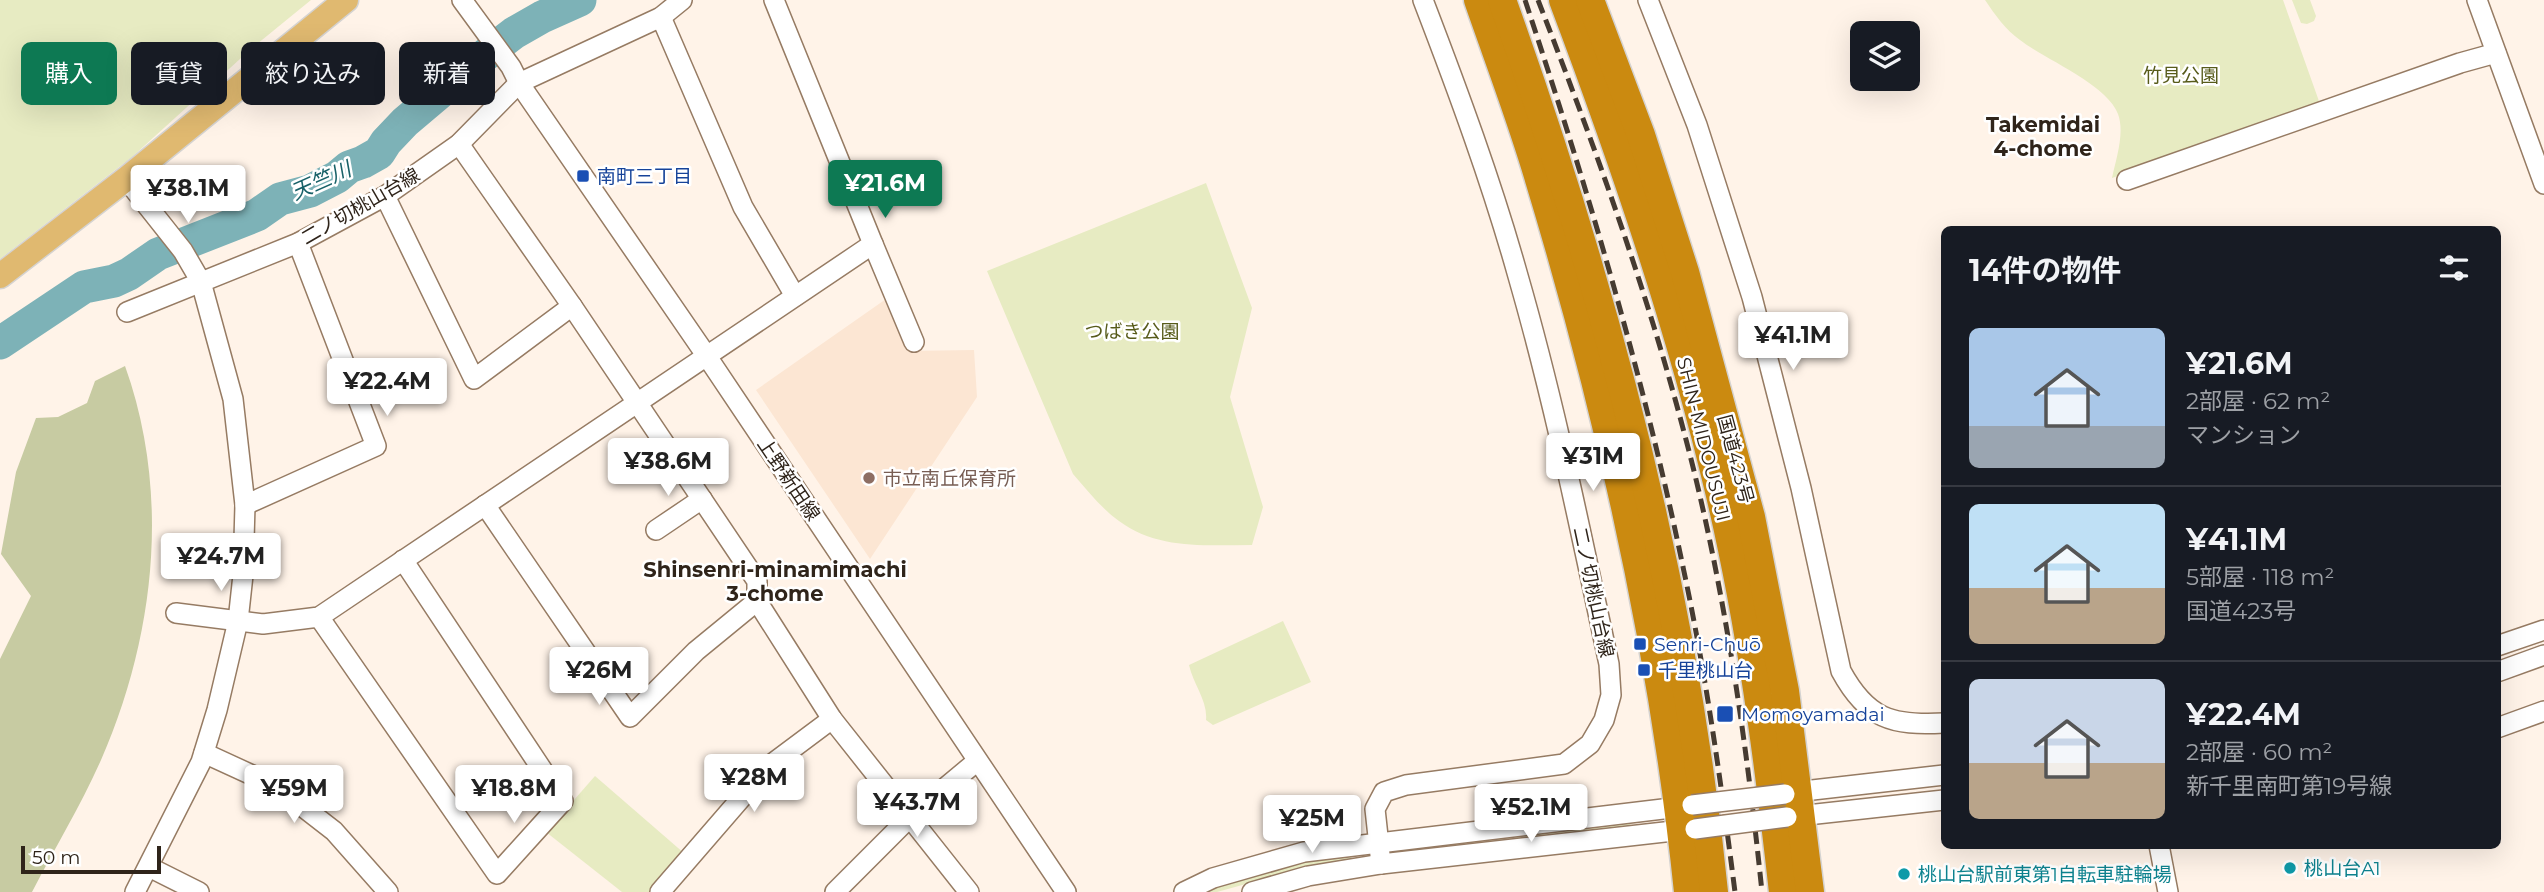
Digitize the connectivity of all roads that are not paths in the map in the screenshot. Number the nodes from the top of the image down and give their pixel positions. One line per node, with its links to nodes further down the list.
1 (346, 0): 16 (main road)
2 (462, 0): 14 (street, 上野新田線)
3 (682, 0): 12 (street, 二ノ切桃山台線)
4 (774, 0): 21 (street)
5 (1423, 0): 54 (street, 二ノ切桃山台線)
6 (1478, 0): 53 (highway)
7 (1502, 0): 68 (highway)
8 (1563, 0): 69 (highway, SHIN-MIDOUSUJI)
9 (1590, 0): 51 (highway, 国道423号)
10 (1648, 0): 45 (street)
11 (2477, 0): 13 (street)
12 (661, 17): 14 (street, 二ノ切桃山台線); 24 (street)
13 (2496, 53): 17 (street); 18 (street)
14 (515, 75): 15 (street, 二ノ切桃山台線); 28 (street, 上野新田線)
15 (458, 144): 19 (street, 二ノ切桃山台線); 25 (street)
16 (126, 179): 22 (main road); 23 (street)
17 (2127, 180)
18 (2544, 184)
19 (385, 196): 20 (street, 二ノ切桃山台線); 25 (street)
20 (298, 243): 23 (street, 二ノ切桃山台線); 31 (street)
21 (873, 244): 24 (street); 27 (street)
22 (0, 276)
23 (201, 282): 26 (street, 二ノ切桃山台線); 31 (street)
24 (796, 296): 28 (street)
25 (572, 306): 29 (street)
26 (127, 312)
27 (914, 342)
28 (706, 355): 29 (street); 48 (street, 上野新田線)
29 (636, 405): 30 (street); 32 (street)
30 (702, 499): 33 (street); 35 (street)
31 (245, 505): 38 (street)
32 (485, 505): 34 (street); 35 (street)
33 (656, 530)
34 (403, 560): 37 (street); 37 (street)
35 (757, 601): 44 (street)
36 (176, 613): 38 (street)
37 (319, 617): 38 (street)
38 (238, 621): 47 (street)
39 (2544, 630): 40 (street)
40 (2501, 645)
41 (2544, 656): 42 (street)
42 (2501, 671)
43 (2544, 711): 46 (street)
44 (832, 719): 52 (street); 61 (street)
45 (1941, 723)
46 (2501, 727)
47 (204, 753): 57 (street); 60 (street)
48 (976, 762): 52 (street); 64 (street, 上野新田線)
49 (1941, 776): 51 (street)
50 (1941, 800): 51 (street)
51 (1793, 805): 53 (street, bridge); 70 (highway, 国道423号)
52 (910, 817): 62 (street); 63 (street)
53 (1687, 818): 54 (street); 56 (street); 67 (highway)
54 (1378, 842): 56 (street, 二ノ切桃山台線); 65 (street)
55 (2160, 849): 71 (street)
56 (1381, 864): 66 (street)
57 (149, 867): 58 (street); 59 (street)
58 (135, 892)
59 (199, 892)
60 (388, 892)
61 (660, 892)
62 (835, 892)
63 (969, 892)
64 (1066, 892)
65 (1184, 892)
66 (1252, 892)
67 (1688, 892)
68 (1714, 892)
69 (1783, 892)
70 (1810, 892)
71 (2168, 892)

